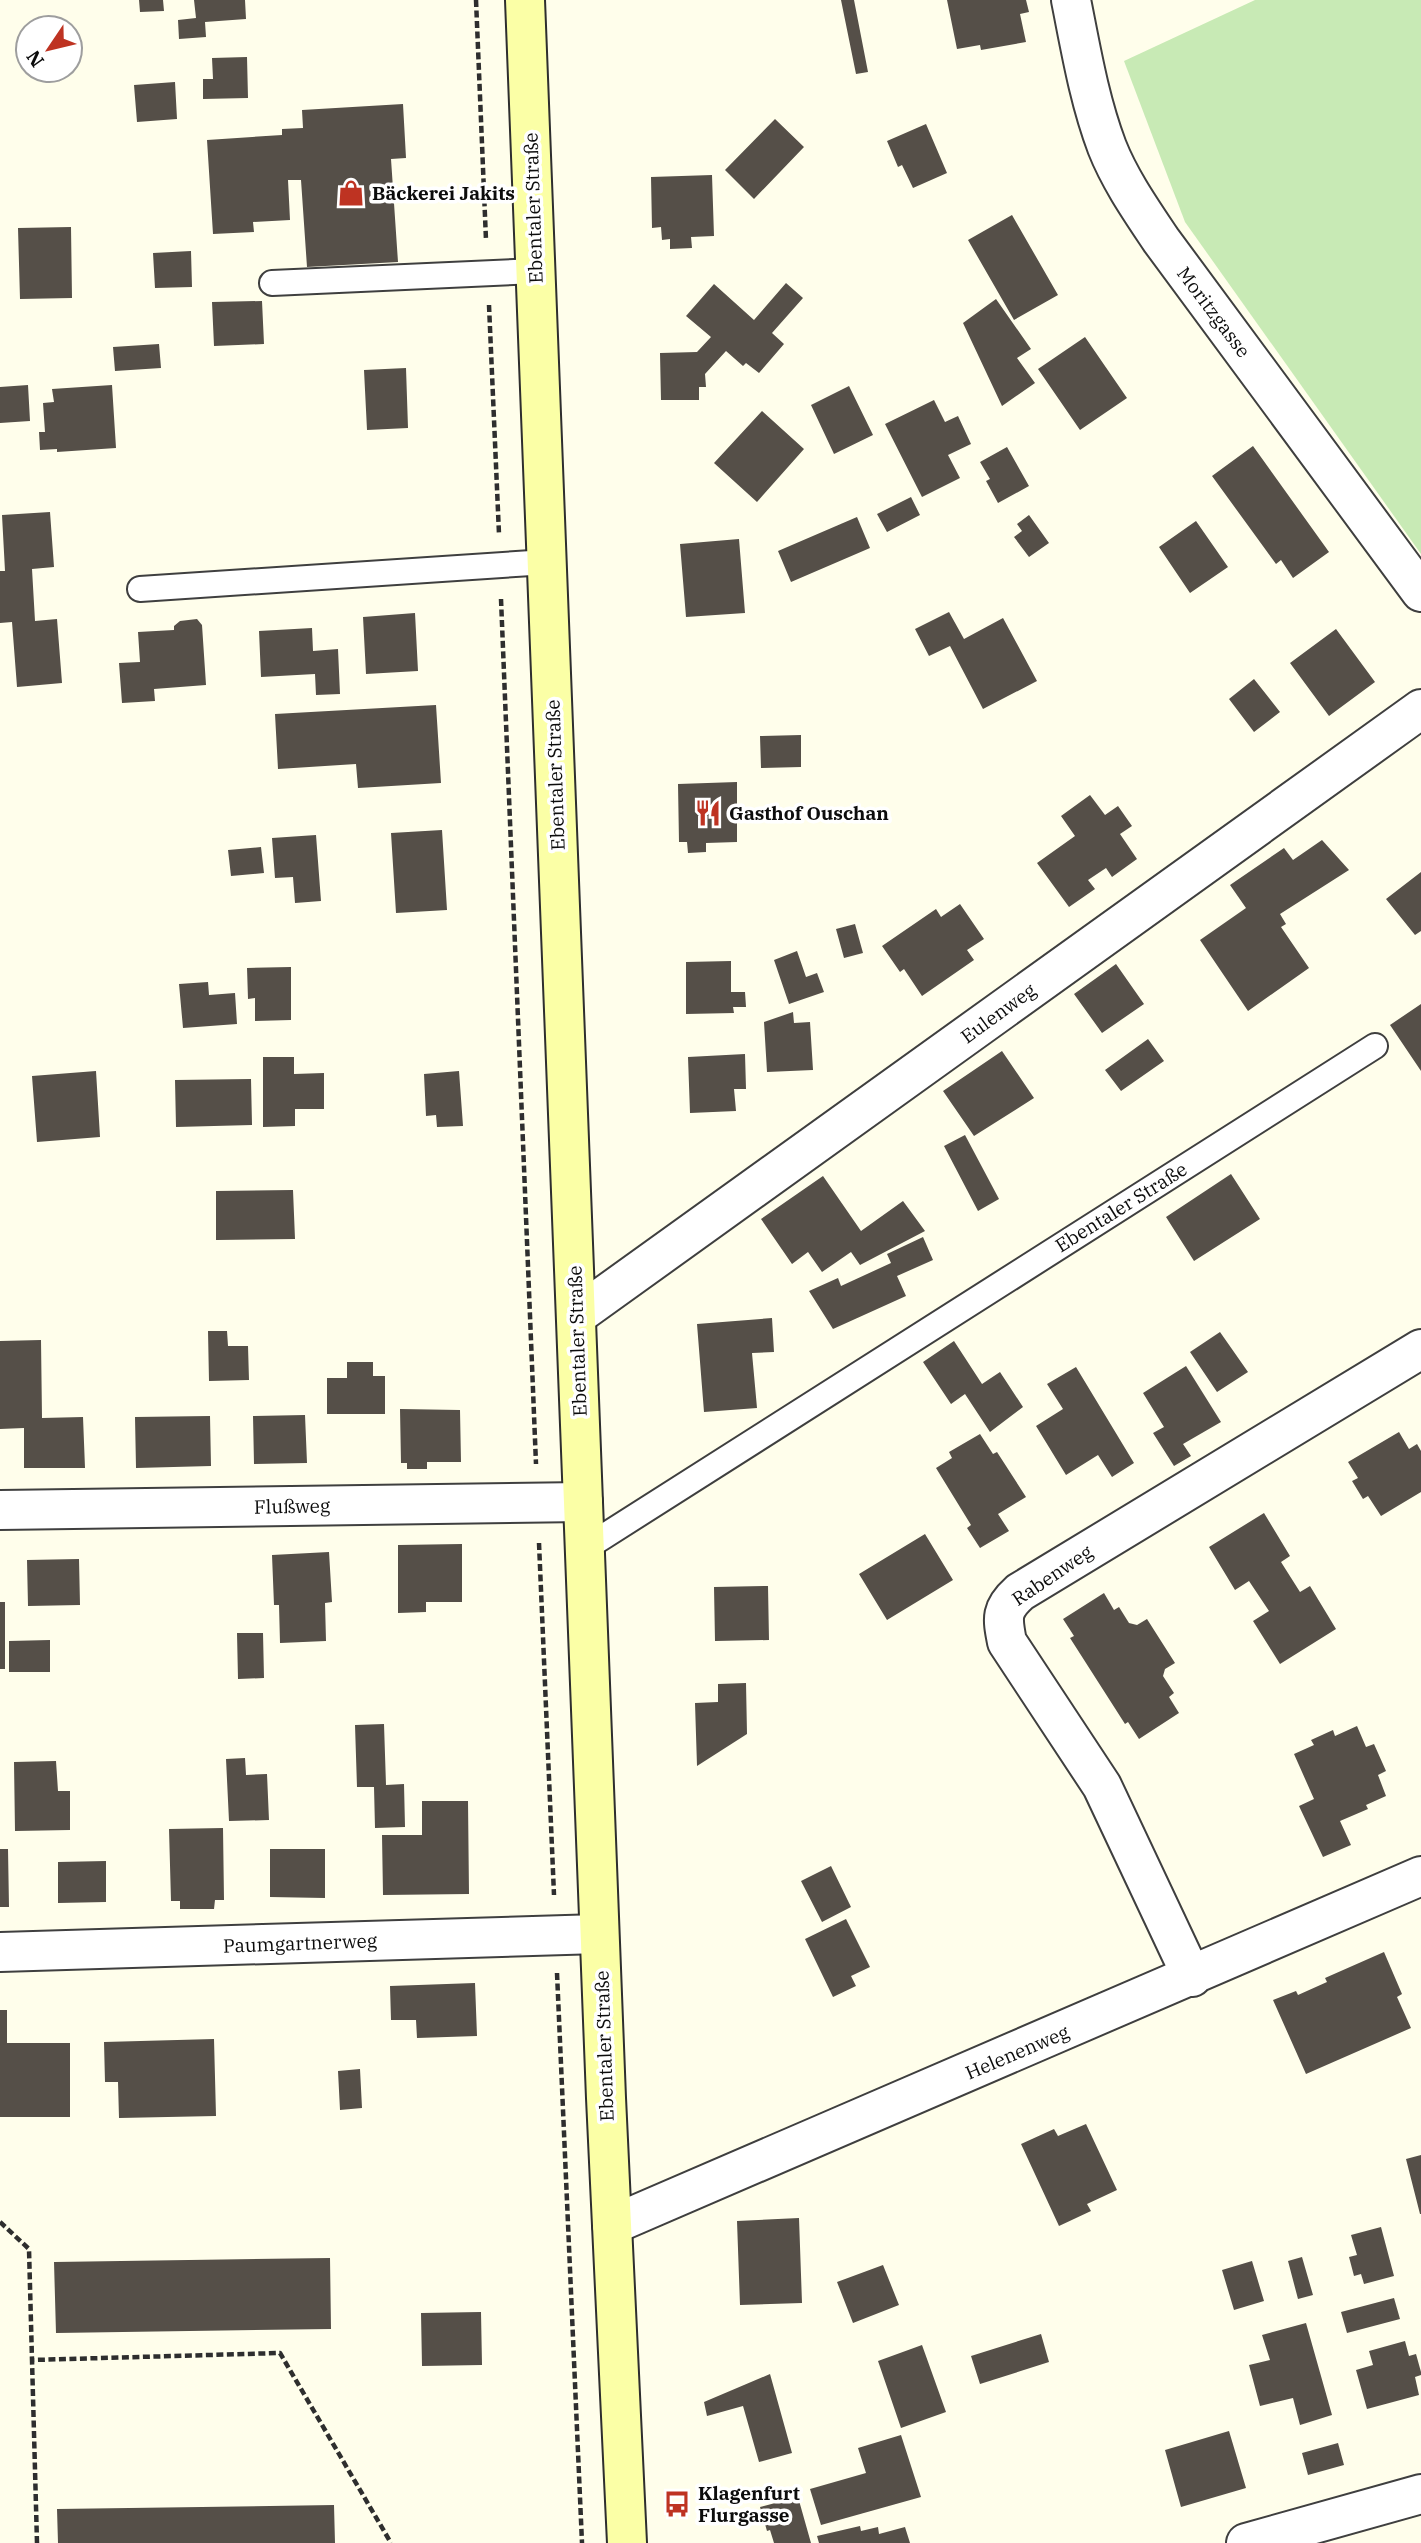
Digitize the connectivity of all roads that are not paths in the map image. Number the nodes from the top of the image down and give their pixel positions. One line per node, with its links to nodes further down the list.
1 (526, 0): 3 (main road, Ebentaler Straße)
2 (1071, 0): 7 (street, Moritzgasse)
3 (536, 271): 4 (lane); 5 (main road, Ebentaler Straße)
4 (272, 283)
5 (547, 562): 6 (lane); 10 (main road, Ebentaler Straße)
6 (139, 589)
7 (1421, 592)
8 (1421, 709): 10 (street, Eulenweg)
9 (1375, 1046): 14 (lane, Ebentaler Straße)
10 (576, 1316): 12 (main road, Ebentaler Straße)
11 (1421, 1349): 18 (street, Rabenweg)
12 (583, 1502): 13 (street, Flußweg); 14 (main road, Ebentaler Straße)
13 (0, 1510)
14 (584, 1549): 16 (main road, Ebentaler Straße)
15 (1421, 1876): 18 (street, Helenenweg)
16 (599, 1934): 17 (street, Paumgartnerweg); 19 (main road, Ebentaler Straße)
17 (0, 1952)
18 (1192, 1977): 19 (street, Helenenweg)
19 (612, 2225): 21 (main road, Ebentaler Straße)
20 (1421, 2494): 22 (street)
21 (627, 2543)
22 (1246, 2543)

